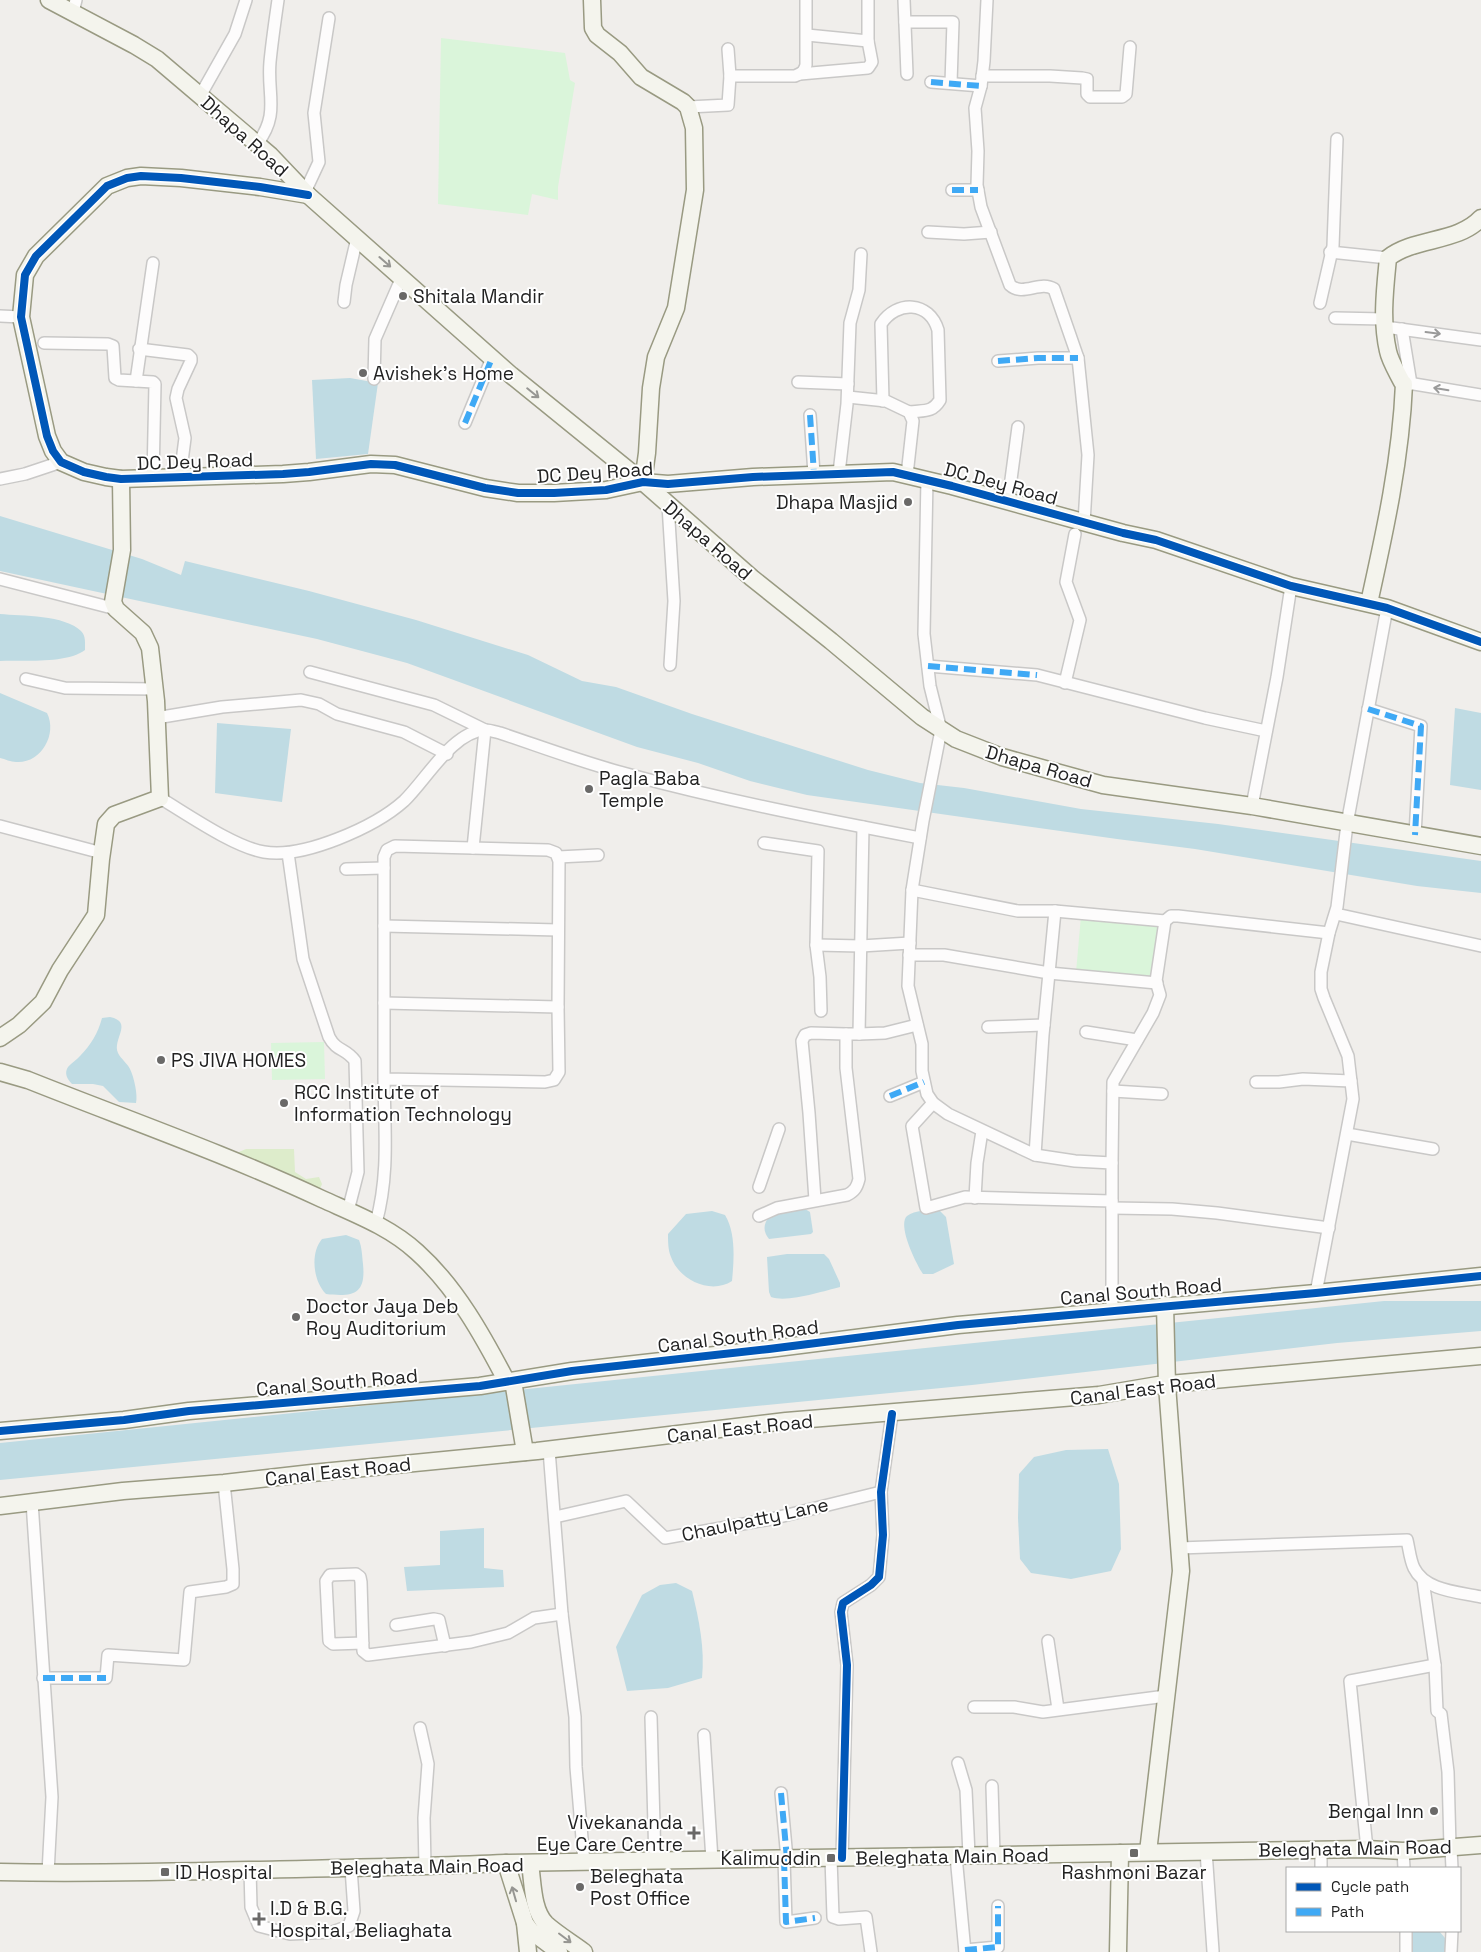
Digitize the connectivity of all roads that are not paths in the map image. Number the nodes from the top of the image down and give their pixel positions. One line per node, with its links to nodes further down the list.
1 (49, 0): 9 (street, Dhapa Road)
2 (246, 0): 22 (street)
3 (278, 0): 25 (street)
4 (592, 0): 23 (street)
5 (806, 0): 12 (street)
6 (868, 0): 13 (street)
7 (904, 0): 11 (street)
8 (988, 0): 19 (street)
9 (74, 6): 22 (street, Dhapa Road)
10 (329, 18): 28 (street)
11 (905, 22): 17 (street); 21 (street)
12 (807, 35): 13 (street); 16 (street)
13 (868, 41): 16 (street)
14 (1130, 47): 19 (street)
15 (728, 49): 18 (street)
16 (800, 74): 18 (street)
17 (907, 74)
18 (730, 76): 23 (street)
19 (981, 81): 21 (street); 27 (street)
20 (932, 82): 21 (street)
21 (951, 83)
22 (200, 96): 25 (street, Dhapa Road)
23 (688, 107): 72 (street)
24 (1337, 139): 33 (street)
25 (257, 144): 28 (street, Dhapa Road)
26 (952, 190): 27 (street)
27 (978, 190): 31 (street)
28 (307, 193): 32 (street, Dhapa Road); 41 (street)
29 (1481, 218): 35 (street)
30 (928, 232): 31 (street)
31 (991, 232): 49 (street)
32 (357, 238): 37 (street, Dhapa Road, one-way to 37); 38 (street)
33 (1330, 252): 35 (street); 39 (street)
34 (861, 254): 55 (street)
35 (1388, 258): 43 (street)
36 (152, 263): 47 (street)
37 (402, 277): 48 (street, Dhapa Road); 51 (street)
38 (344, 302)
39 (1320, 303)
40 (0, 316): 41 (street)
41 (21, 316): 63 (street)
42 (1335, 318): 43 (street)
43 (1384, 323): 44 (street); 54 (street)
44 (1402, 329): 45 (street, one-way to 45); 54 (street)
45 (1481, 340)
46 (44, 343): 52 (street)
47 (139, 350): 52 (street); 67 (street)
48 (492, 358): 61 (street); 72 (street, Dhapa Road, one-way to 72)
49 (1078, 358): 50 (street); 75 (street)
50 (998, 361)
51 (374, 379)
52 (136, 381): 68 (street)
53 (798, 382): 55 (street)
54 (1406, 383): 56 (street, one-way to 54); 78 (street)
55 (848, 384): 57 (street)
56 (1481, 395)
57 (848, 397): 58 (street); 64 (street)
58 (883, 401): 59 (street); 59 (street)
59 (909, 412): 66 (street)
60 (810, 416): 65 (street)
61 (465, 423)
62 (1018, 427): 73 (street)
63 (62, 462): 69 (street); 70 (street, DC Dey Road)
64 (839, 473): 65 (street, DC Dey Road); 66 (street, DC Dey Road)
65 (814, 474): 72 (street, DC Dey Road)
66 (907, 475): 71 (street, DC Dey Road)
67 (180, 477): 68 (street, DC Dey Road); 72 (street, DC Dey Road)
68 (153, 478): 70 (street, DC Dey Road)
69 (0, 479)
70 (121, 479): 79 (street)
71 (926, 479): 73 (street, DC Dey Road); 83 (street)
72 (643, 482): 74 (street, Dhapa Road)
73 (1008, 502): 75 (street, DC Dey Road)
74 (668, 505): 82 (street); 91 (street, Dhapa Road)
75 (1079, 528): 77 (street, DC Dey Road); 86 (street)
76 (0, 579): 79 (street)
77 (1291, 586): 78 (street, DC Dey Road); 92 (street)
78 (1369, 603): 80 (street, DC Dey Road)
79 (114, 606): 87 (street)
80 (1387, 608): 81 (street, DC Dey Road); 88 (street)
81 (1481, 642)
82 (670, 665)
83 (928, 666): 86 (street); 91 (street)
84 (310, 672): 90 (street)
85 (26, 679): 87 (street)
86 (1065, 683): 92 (street)
87 (155, 689): 89 (street)
88 (1368, 709): 96 (street); 99 (street)
89 (156, 718): 93 (street); 94 (street)
90 (485, 730): 93 (street); 98 (street); 103 (street)
91 (941, 730): 95 (street, Dhapa Road); 100 (street)
92 (1266, 731): 95 (street)
93 (446, 754): 105 (street)
94 (160, 798): 104 (street); 105 (street)
95 (1252, 806): 96 (street, Dhapa Road)
96 (1347, 824): 99 (street, Dhapa Road); 112 (street)
97 (0, 826): 104 (street)
98 (863, 827): 100 (street); 118 (street)
99 (1415, 835): 102 (street, Dhapa Road)
100 (920, 838): 110 (street)
101 (764, 844): 117 (street)
102 (1481, 846)
103 (472, 848): 107 (street); 108 (street)
104 (102, 853): 132 (street)
105 (288, 853): 153 (street)
106 (598, 855): 107 (street)
107 (558, 856): 115 (street)
108 (384, 868): 109 (street); 114 (street)
109 (346, 870)
110 (912, 890): 111 (street); 120 (street)
111 (1055, 911): 113 (street); 121 (street)
112 (1336, 911): 116 (street); 119 (street)
113 (1165, 921): 116 (street); 122 (street)
114 (384, 926): 115 (street); 123 (street)
115 (558, 930): 124 (street)
116 (1329, 933): 136 (street)
117 (816, 945): 118 (street); 125 (street)
118 (861, 946): 120 (street); 131 (street)
119 (1481, 946)
120 (910, 949): 121 (street); 126 (street)
121 (1049, 973): 122 (street); 127 (street)
122 (1157, 983): 133 (street)
123 (384, 1003): 124 (street); 135 (street)
124 (558, 1007): 135 (street)
125 (821, 1011)
126 (917, 1025): 131 (street); 137 (street)
127 (1044, 1025): 128 (street); 147 (street)
128 (988, 1026)
129 (1086, 1032): 133 (street)
130 (846, 1034): 131 (street); 151 (street); 151 (street)
131 (859, 1034)
132 (0, 1038)
133 (1137, 1040): 139 (street)
134 (0, 1072): 153 (street)
135 (384, 1079): 155 (street)
136 (1351, 1080): 138 (street); 145 (street)
137 (924, 1082): 141 (street); 142 (street)
138 (1256, 1082)
139 (1113, 1091): 140 (street); 148 (street)
140 (1162, 1094)
141 (890, 1096)
142 (934, 1104): 144 (street); 150 (street)
143 (779, 1129): 149 (street)
144 (982, 1131): 147 (street); 150 (street)
145 (1347, 1134): 146 (street); 156 (street)
146 (1433, 1149)
147 (1035, 1155): 148 (street)
148 (1112, 1163): 152 (street)
149 (759, 1187)
150 (975, 1198): 152 (street)
151 (815, 1200): 154 (street)
152 (1112, 1204): 156 (street); 160 (street)
153 (348, 1211): 155 (street)
154 (759, 1216)
155 (376, 1224): 162 (street)
156 (1329, 1228): 158 (street)
157 (1481, 1276): 158 (street, Canal South Road)
158 (1316, 1293): 159 (street, Canal South Road)
159 (1165, 1305): 160 (street, Canal South Road); 163 (street)
160 (1112, 1310): 162 (street, Canal South Road)
161 (1481, 1356): 163 (street, Canal East Road)
162 (511, 1384): 165 (street, Canal South Road); 166 (street)
163 (1167, 1384): 164 (street, Canal East Road); 173 (street)
164 (892, 1414): 167 (street, Canal East Road); 169 (street)
165 (0, 1431)
166 (524, 1446): 167 (street, Canal East Road); 168 (street, Canal East Road)
167 (549, 1450): 172 (street)
168 (224, 1483): 170 (street, Canal East Road); 182 (street)
169 (881, 1492): 172 (street, Chaulpatty Lane); 202 (street)
170 (32, 1502): 171 (street, Canal East Road); 182 (street)
171 (0, 1506)
172 (555, 1517): 176 (street)
173 (1179, 1548): 174 (street); 183 (street)
174 (1423, 1580): 175 (street); 181 (street)
175 (1481, 1597)
176 (562, 1614): 180 (street); 206 (street)
177 (396, 1625): 180 (street)
178 (1048, 1641): 185 (street)
179 (363, 1643): 179 (street); 180 (street)
180 (445, 1646)
181 (1435, 1665): 193 (street); 194 (street)
182 (43, 1678): 216 (street)
183 (1166, 1696): 185 (street); 198 (street)
184 (974, 1707): 185 (street)
185 (1058, 1709)
186 (651, 1716): 205 (street)
187 (420, 1728): 209 (street)
188 (704, 1735): 204 (street)
189 (958, 1763): 201 (street)
190 (992, 1786): 200 (street)
191 (781, 1792): 203 (street)
192 (1481, 1845): 194 (street, Beleghata Main Road)
193 (1367, 1848): 195 (street, Beleghata Main Road); 197 (street, Beleghata Main Road)
194 (1450, 1848): 197 (street, Beleghata Main Road); 212 (street)
195 (1321, 1849): 196 (street, Beleghata Main Road); 210 (street)
196 (1206, 1851): 198 (street, Beleghata Main Road); 225 (street)
197 (1403, 1851): 211 (street)
198 (1148, 1852): 199 (street, Beleghata Main Road)
199 (1120, 1853): 200 (street, Beleghata Main Road); 230 (street)
200 (994, 1855): 201 (street, Beleghata Main Road)
201 (963, 1856): 202 (street, Beleghata Main Road); 224 (street)
202 (837, 1858): 203 (street, Beleghata Main Road); 229 (street)
203 (786, 1859): 204 (street, Beleghata Main Road); 218 (street)
204 (712, 1860): 205 (street, Beleghata Main Road)
205 (655, 1861): 206 (street, Beleghata Main Road)
206 (584, 1862): 208 (street, Beleghata Main Road)
207 (506, 1863): 208 (street, Beleghata Main Road); 209 (street, Beleghata Main Road); 220 (street, one-way to 207)
208 (530, 1864): 219 (street)
209 (425, 1867): 213 (street, Beleghata Main Road)
210 (1321, 1867)
211 (1404, 1867)
212 (1452, 1867)
213 (351, 1868): 214 (street, Beleghata Main Road); 214 (street)
214 (250, 1870): 216 (street, Beleghata Main Road)
215 (0, 1872): 216 (street, Beleghata Main Road)
216 (48, 1873)
217 (998, 1906): 224 (street)
218 (815, 1918)
219 (544, 1920): 220 (street); 223 (street); 228 (street, one-way to 228)
220 (525, 1924): 223 (street); 226 (street)
221 (1406, 1932): 231 (street)
222 (1452, 1932): 232 (street)
223 (544, 1946): 227 (street)
224 (965, 1951)
225 (1213, 1951)
226 (528, 1952)
227 (559, 1952)
228 (584, 1952)
229 (871, 1952)
230 (1118, 1952)
231 (1406, 1952)
232 (1451, 1952)

